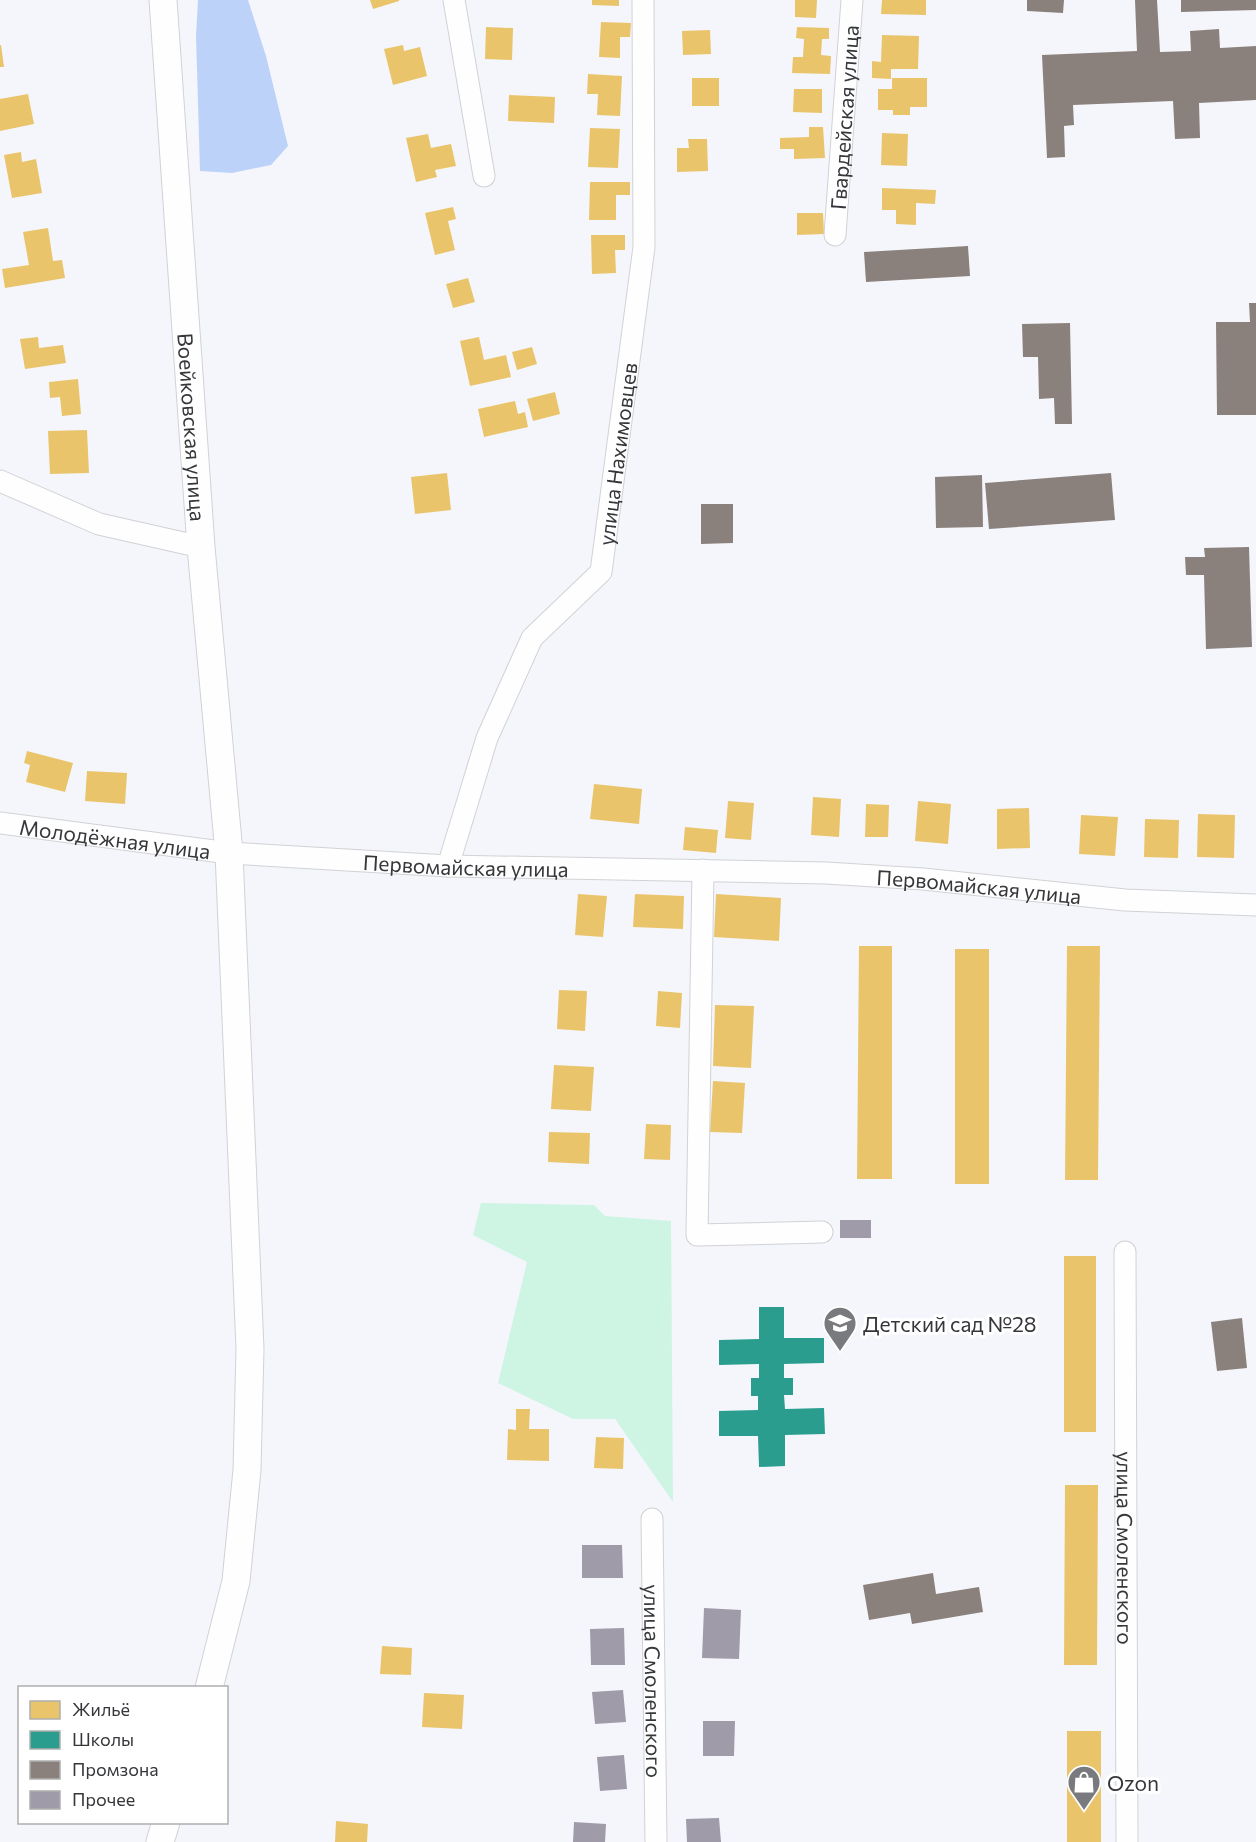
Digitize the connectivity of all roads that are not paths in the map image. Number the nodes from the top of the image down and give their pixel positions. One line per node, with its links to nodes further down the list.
1 (163, 0): 8 (main road, Воейковская улица)
2 (454, 0): 5 (street)
3 (643, 0): 11 (street, улица Нахимовцев)
4 (852, 0): 6 (street, Гвардейская улица)
5 (484, 176)
6 (835, 235)
7 (0, 481): 8 (street)
8 (201, 546): 10 (main road, Воейковская улица)
9 (0, 823): 10 (street, Молодёжная улица)
10 (229, 853): 11 (street, Первомайская улица); 17 (main road, Воейковская улица)
11 (448, 866): 12 (street, Первомайская улица)
12 (703, 870): 13 (street, Первомайская улица); 14 (street)
13 (1256, 905)
14 (822, 1232)
15 (1125, 1252): 21 (street, улица Смоленского)
16 (652, 1519): 20 (street, улица Смоленского)
17 (210, 1686)
18 (165, 1824): 19 (main road)
19 (160, 1842)
20 (656, 1842)
21 (1127, 1842)

